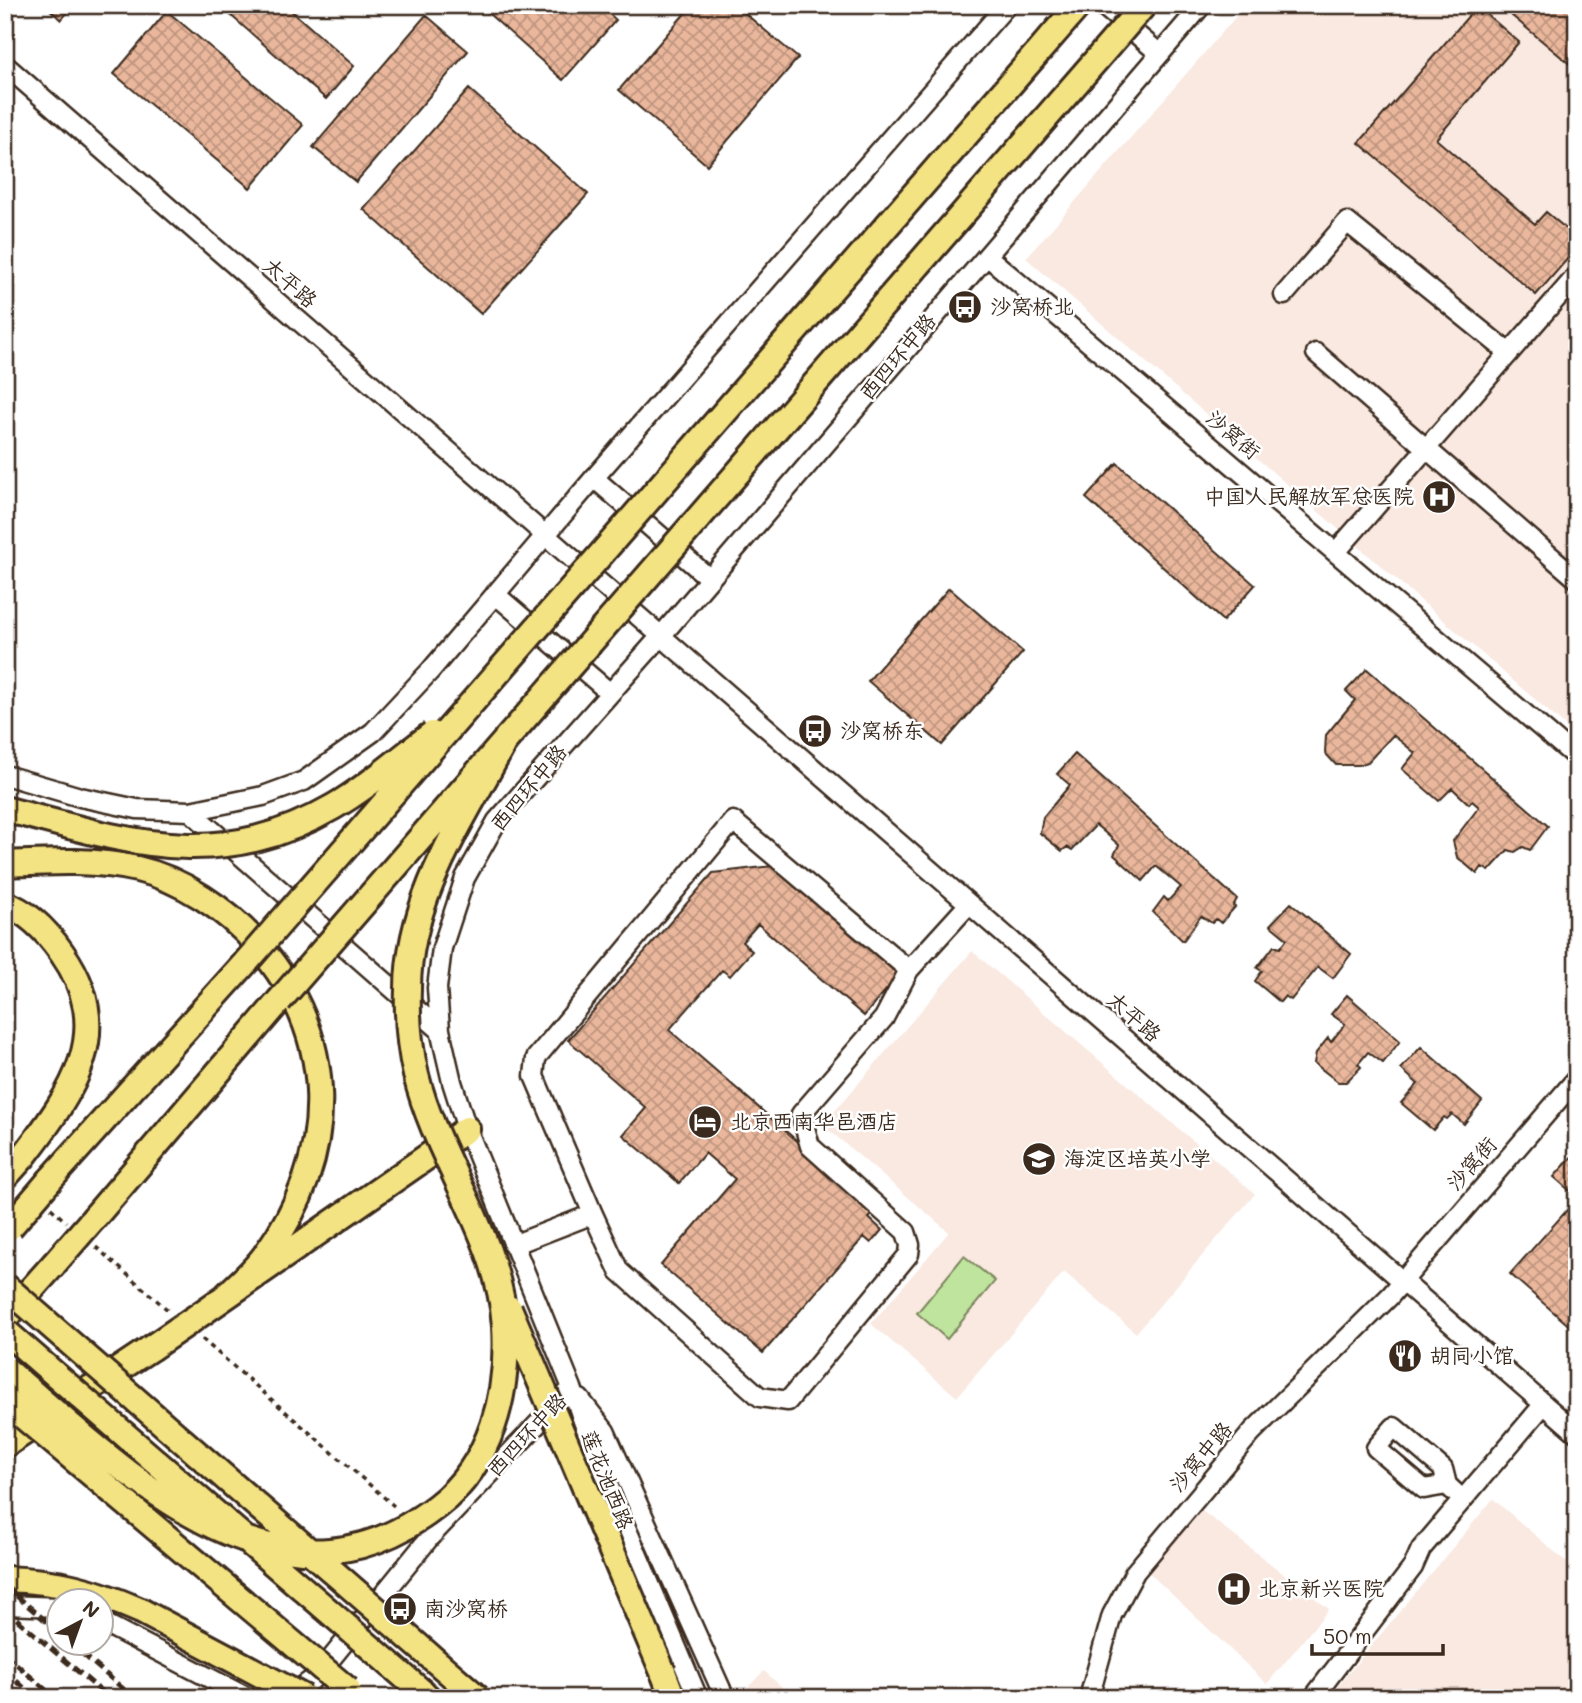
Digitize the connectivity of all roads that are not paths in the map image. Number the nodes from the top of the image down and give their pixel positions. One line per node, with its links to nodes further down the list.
1 (1007, 5): 14 (street)
2 (1079, 5): 22 (highway, bridge)
3 (1102, 5): 6 (street)
4 (1144, 5): 23 (highway, bridge)
5 (1202, 5): 6 (street, 西四环中路)
6 (1160, 54): 8 (street, 西四环中路)
7 (5, 65): 15 (street, 太平路)
8 (987, 256): 16 (street, 沙窝街); 17 (street, 西四环中路)
9 (1577, 275): 12 (street)
10 (1284, 295): 12 (street)
11 (1316, 353): 13 (street)
12 (1509, 353): 13 (street)
13 (1425, 450): 16 (street); 18 (street)
14 (594, 478): 15 (street); 17 (street)
15 (545, 535): 19 (street); 20 (street, 太平路)
16 (1336, 552): 24 (street, 沙窝街)
17 (710, 579): 20 (street, 西四环中路)
18 (1577, 579)
19 (495, 594): 21 (street); 27 (street)
20 (661, 636): 21 (street, 西四环中路); 30 (street, 太平路)
21 (610, 693): 32 (street, 西四环中路)
22 (469, 707): 26 (highway, bridge); 37 (highway, bridge)
23 (507, 737): 39 (highway, bridge); 43 (highway, bridge)
24 (1577, 758)
25 (5, 775): 27 (street)
26 (5, 809)
27 (190, 811): 32 (street)
28 (5, 863): 42 (highway)
29 (5, 904): 35 (highway, bridge)
30 (969, 904): 31 (street); 40 (street, 太平路)
31 (909, 970): 36 (street); 36 (street)
32 (440, 1030): 34 (street, 西四环中路)
33 (1577, 1078): 40 (street, 沙窝街)
34 (467, 1129): 38 (street, 西四环中路); 42 (highway)
35 (5, 1177)
36 (593, 1214): 38 (street)
37 (8, 1230)
38 (513, 1245): 46 (street, 西四环中路)
39 (496, 1279): 45 (highway, bridge); 63 (highway, bridge)
40 (1401, 1280): 48 (street, 太平路); 66 (street, 沙窝中路)
41 (5, 1286): 62 (highway, bridge)
42 (226, 1297): 50 (highway, bridge)
43 (5, 1319)
44 (5, 1331): 61 (highway, bridge)
45 (5, 1369)
46 (572, 1388): 59 (street, 西四环中路); 64 (street, 莲花池西路); 65 (street, 莲花池西路)
47 (5, 1401): 57 (highway, bridge)
48 (1544, 1405): 49 (street, 太平路); 52 (street)
49 (1577, 1433)
50 (5, 1445)
51 (1447, 1486): 52 (street)
52 (1463, 1500): 67 (street)
53 (5, 1578): 60 (highway, bridge)
54 (5, 1605): 55 (street)
55 (46, 1606)
56 (116, 1629): 58 (street)
57 (353, 1694)
58 (248, 1698)
59 (285, 1698)
60 (305, 1698)
61 (429, 1698)
62 (478, 1698)
63 (673, 1698)
64 (698, 1698)
65 (725, 1698)
66 (1089, 1698)
67 (1313, 1698)

